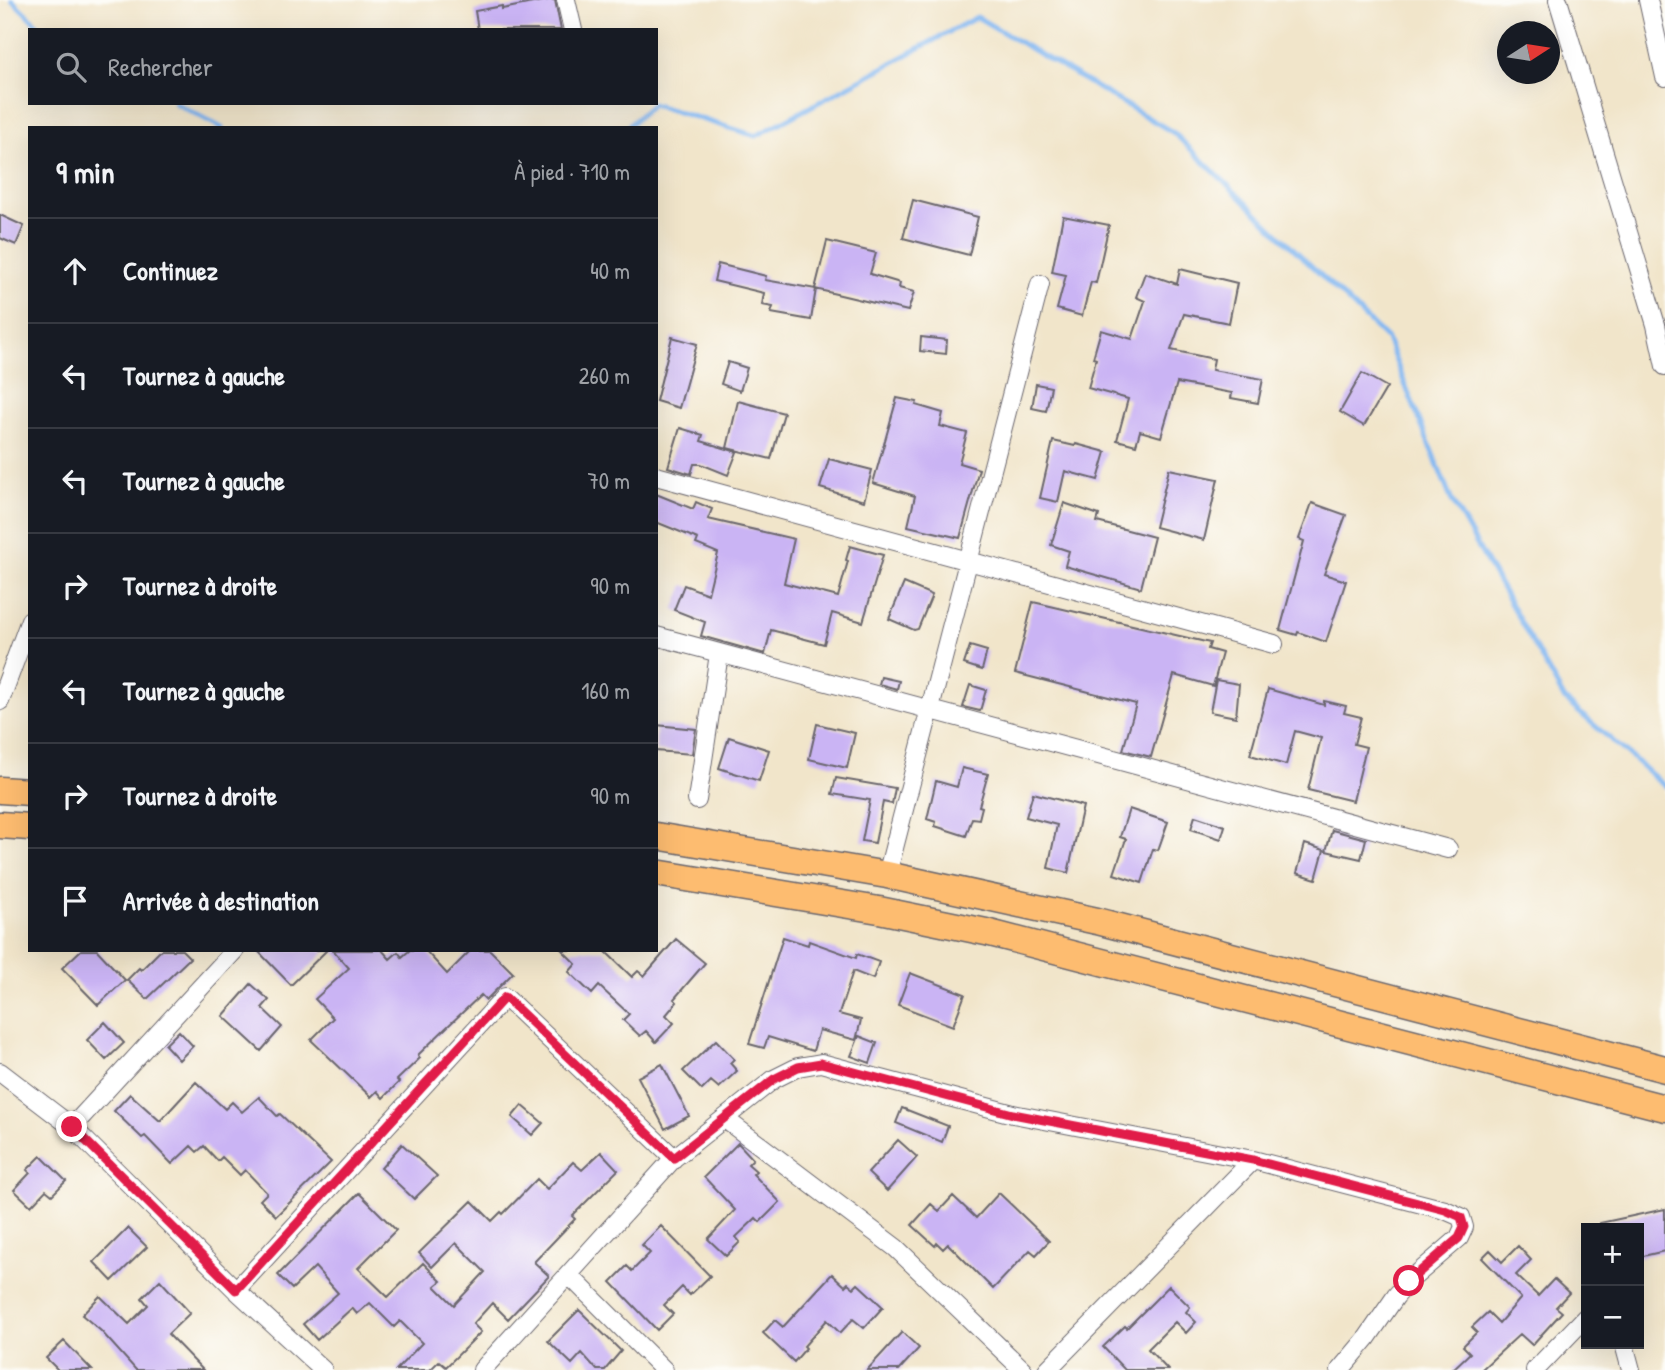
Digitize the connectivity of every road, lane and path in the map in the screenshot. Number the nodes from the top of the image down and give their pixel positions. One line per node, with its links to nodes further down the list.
1 (566, 0): 4 (street)
2 (1558, 0): 7 (street)
3 (1648, 0): 5 (street)
4 (573, 28)
5 (1665, 77)
6 (1040, 284): 10 (street)
7 (1660, 324): 8 (street)
8 (1665, 366)
9 (658, 477): 10 (street)
10 (969, 561): 13 (street); 16 (street)
11 (28, 625): 15 (street)
12 (658, 637): 14 (street)
13 (1274, 644)
14 (719, 654): 16 (street); 19 (street)
15 (0, 701)
16 (930, 710): 23 (street); 25 (street)
17 (0, 790): 18 (main road)
18 (28, 792)
19 (698, 800)
20 (0, 825): 21 (main road)
21 (28, 827)
22 (658, 836): 25 (main road)
23 (1448, 849)
24 (658, 873): 29 (main road)
25 (887, 875): 27 (main road)
26 (233, 952): 31 (street)
27 (1665, 1069)
28 (0, 1072): 31 (street)
29 (1665, 1108)
30 (725, 1119): 32 (street); 33 (street); 41 (street)
31 (72, 1127): 35 (street)
32 (674, 1158): 34 (street); 35 (street)
33 (1253, 1160): 42 (street); 43 (street)
34 (569, 1275): 39 (street); 40 (street)
35 (236, 1290): 38 (street)
36 (1581, 1322): 44 (street)
37 (1625, 1349): 45 (street)
38 (323, 1370)
39 (482, 1370)
40 (664, 1370)
41 (1023, 1370)
42 (1047, 1370)
43 (1340, 1370)
44 (1535, 1370)
45 (1631, 1370)

